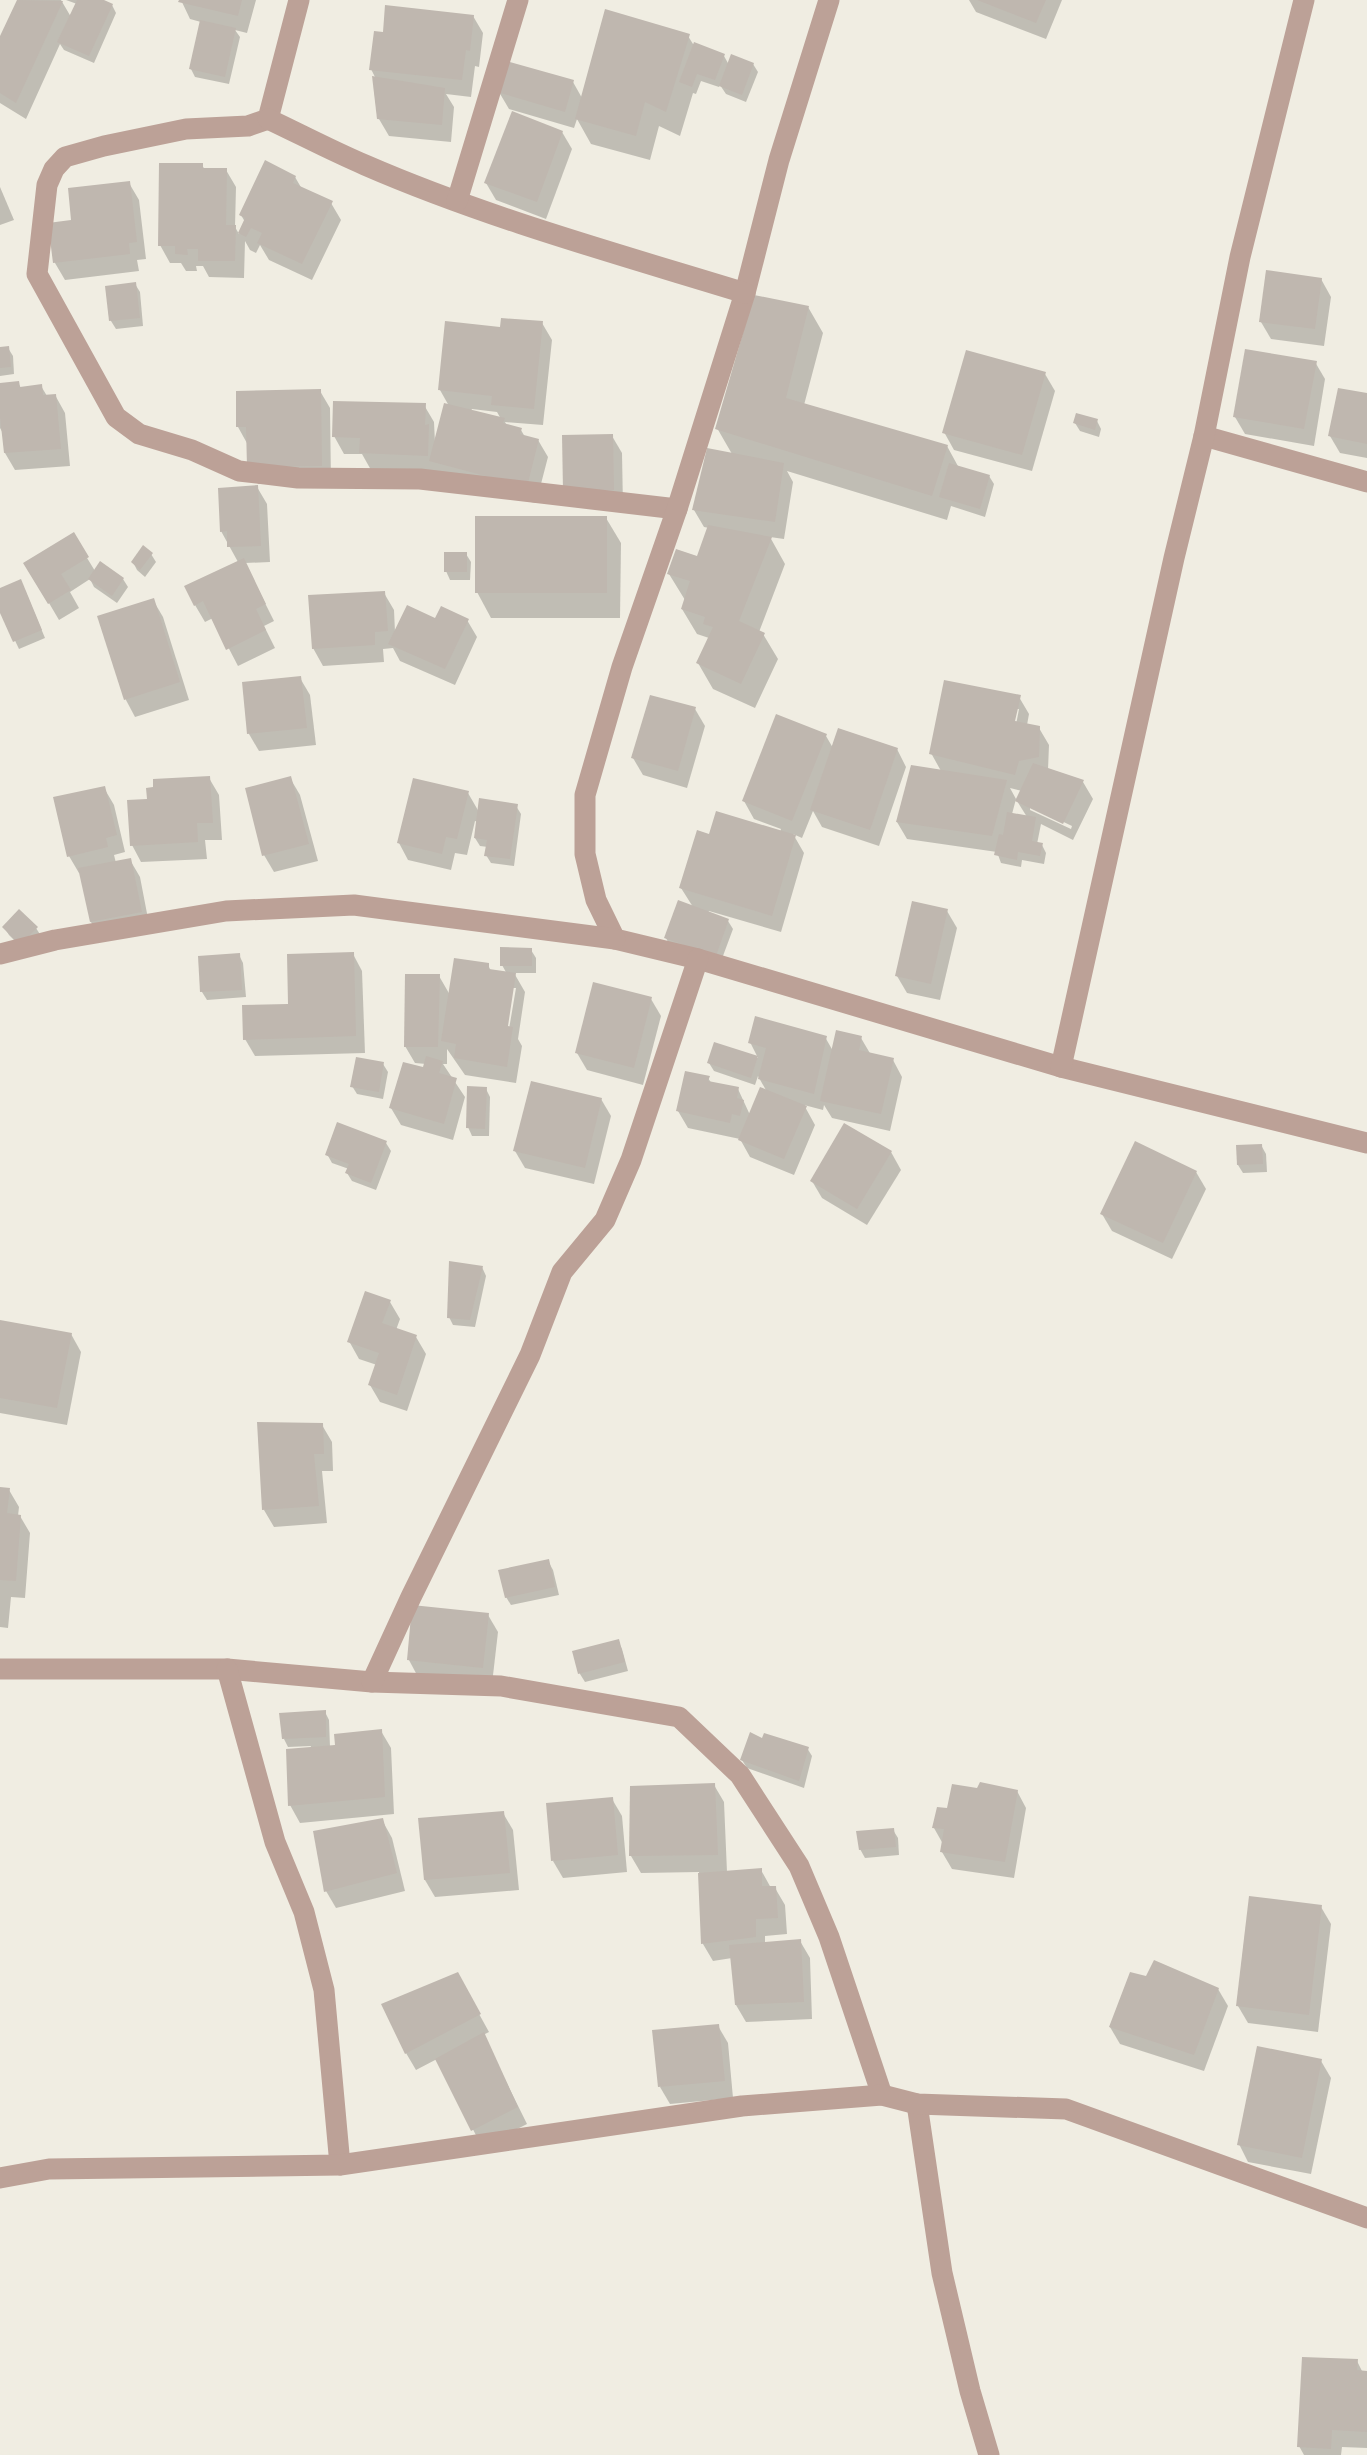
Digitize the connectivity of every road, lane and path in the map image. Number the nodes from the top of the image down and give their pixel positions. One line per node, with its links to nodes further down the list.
1 (299, 0): 5 (street)
2 (518, 0): 6 (street)
3 (829, 0): 7 (street)
4 (1304, 0): 8 (street)
5 (268, 119): 6 (street); 10 (street)
6 (457, 201): 7 (street)
7 (745, 293): 10 (street)
8 (1204, 436): 9 (street); 14 (street)
9 (1367, 482)
10 (677, 509): 11 (street)
11 (615, 939): 12 (street); 13 (street)
12 (0, 954)
13 (698, 959): 14 (street); 18 (street)
14 (1061, 1067): 15 (street)
15 (1367, 1143)
16 (0, 1669): 17 (street)
17 (227, 1669): 18 (street); 21 (street)
18 (372, 1682): 19 (street)
19 (882, 2095): 20 (street); 21 (street)
20 (917, 2104): 23 (street); 24 (street)
21 (340, 2165): 22 (street)
22 (0, 2178)
23 (1367, 2218)
24 (989, 2455)

